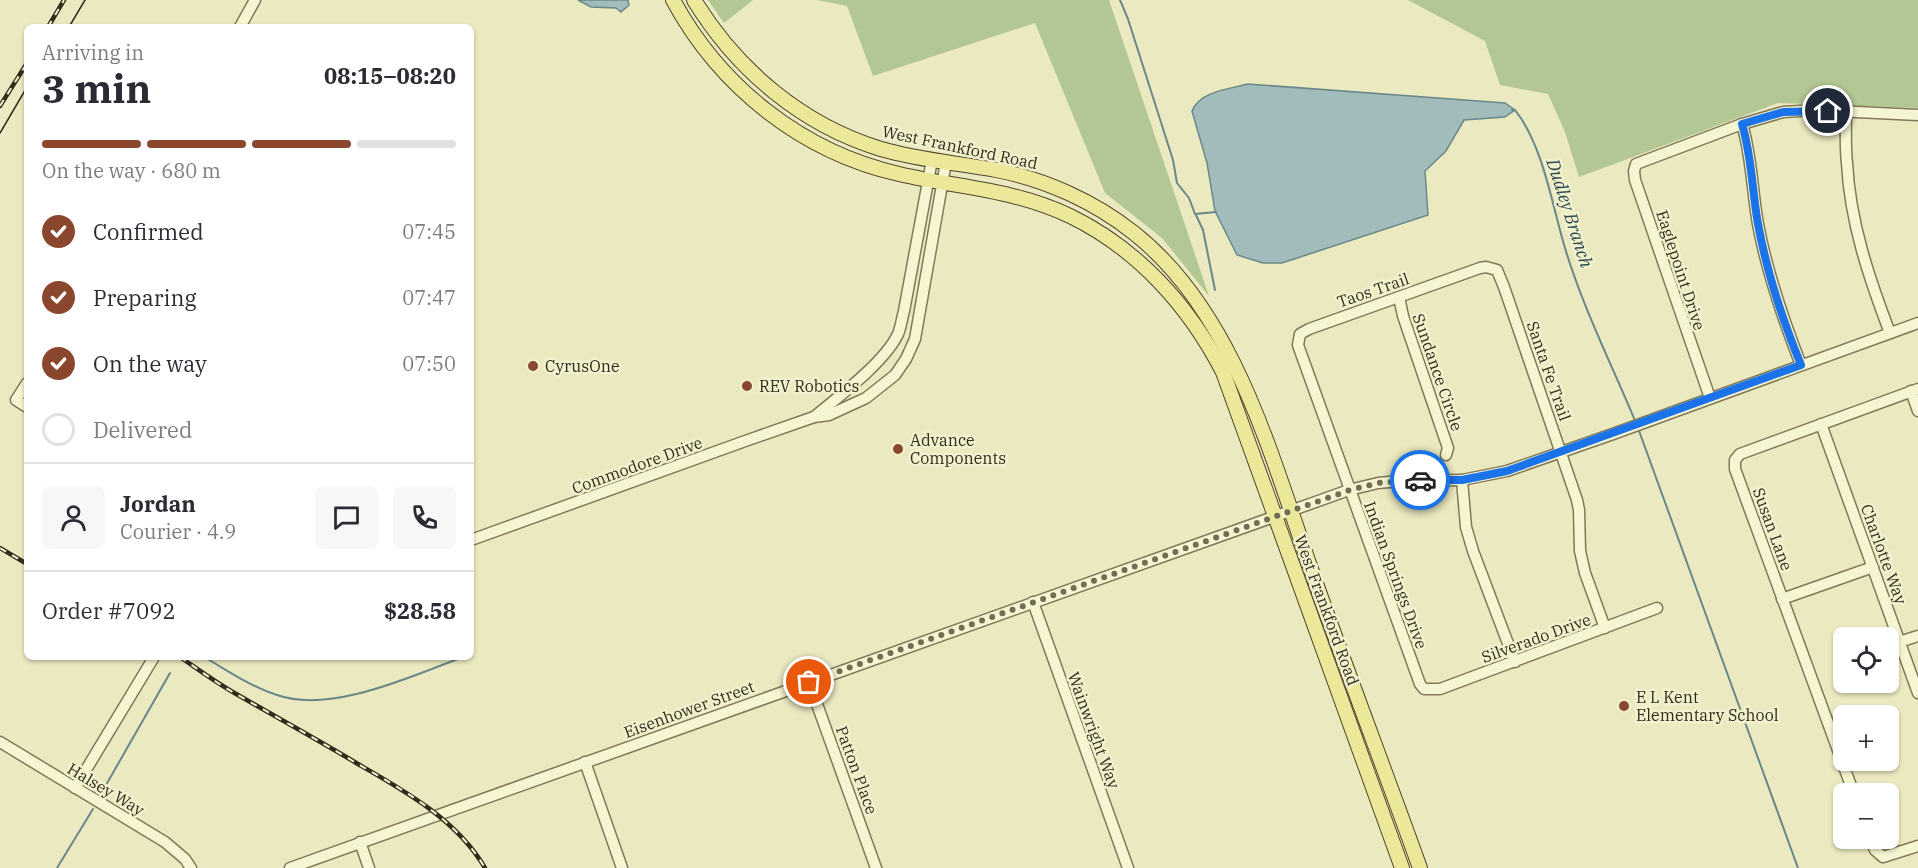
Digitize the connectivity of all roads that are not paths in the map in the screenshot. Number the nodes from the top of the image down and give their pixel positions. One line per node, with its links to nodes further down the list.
1 (255, 0): 4 (street)
2 (673, 0): 9 (main road, West Frankford Road)
3 (694, 0): 8 (main road, West Frankford Road)
4 (242, 24)
5 (1846, 111): 6 (street); 7 (street); 13 (street)
6 (1918, 115)
7 (1742, 124): 17 (street); 22 (street, Eaglepoint Drive)
8 (939, 161): 9 (street, Commodore Drive); 31 (main road, West Frankford Road)
9 (936, 180): 14 (street, Commodore Drive); 16 (street, Commodore Drive); 32 (main road, West Frankford Road)
10 (1456, 277): 11 (street, Taos Trail); 27 (street, Santa Fe Trail)
11 (1399, 297): 15 (street, Taos Trail); 28 (street, Sundance Circle)
12 (1918, 323): 13 (street, Eisenhower Street)
13 (1890, 333): 17 (street, Eisenhower Street)
14 (898, 334): 16 (street); 18 (street, Commodore Drive)
15 (1300, 334): 30 (street, Indian Springs Drive)
16 (915, 339): 21 (street, Commodore Drive)
17 (1801, 365): 22 (street, Eisenhower Street)
18 (854, 384): 21 (street); 25 (street, Commodore Drive)
19 (24, 388): 23 (street)
20 (1915, 390): 24 (street); 26 (street, Susan Lane)
21 (866, 398): 25 (street, Commodore Drive)
22 (1710, 399): 27 (street, Eisenhower Street)
23 (24, 405)
24 (1918, 411)
25 (814, 417): 33 (street, Commodore Drive)
26 (1821, 424): 34 (street, Charlotte Way); 35 (street, Susan Lane)
27 (1562, 452): 29 (street, Eisenhower Street); 39 (street, Santa Fe Trail)
28 (1446, 455)
29 (1462, 480): 30 (street, Eisenhower Street); 43 (street)
30 (1350, 490): 31 (street, Eisenhower Street); 45 (street, Indian Springs Drive)
31 (1291, 510): 32 (street, Eisenhower Street); 61 (main road, West Frankford Road)
32 (1275, 516): 36 (street, Eisenhower Street); 60 (main road, West Frankford Road)
33 (474, 539)
34 (1873, 567): 35 (street); 38 (street, Charlotte Way)
35 (1782, 599): 49 (street, Susan Lane)
36 (1033, 602): 44 (street, Eisenhower Street); 59 (street, Wainwright Way)
37 (1657, 608): 39 (street, Silverado Drive)
38 (1894, 627)
39 (1605, 628): 43 (street, Silverado Drive)
40 (1918, 636): 41 (street)
41 (1899, 642): 46 (street, Charlotte Way)
42 (152, 660): 50 (street)
43 (1515, 662): 45 (street, Silverado Drive)
44 (809, 682): 48 (street, Eisenhower Street); 58 (street, Patton Place)
45 (1424, 689)
46 (1918, 693)
47 (0, 742): 50 (street, Halsey Way)
48 (585, 762): 51 (street, Eisenhower Street); 57 (street)
49 (1850, 783)
50 (75, 788): 54 (street, Halsey Way)
51 (360, 842): 55 (street, Eisenhower Street); 56 (street)
52 (1918, 846): 53 (street)
53 (1875, 849)
54 (191, 868)
55 (290, 868)
56 (369, 868)
57 (622, 868)
58 (876, 868)
59 (1128, 868)
60 (1402, 868)
61 (1420, 868)

